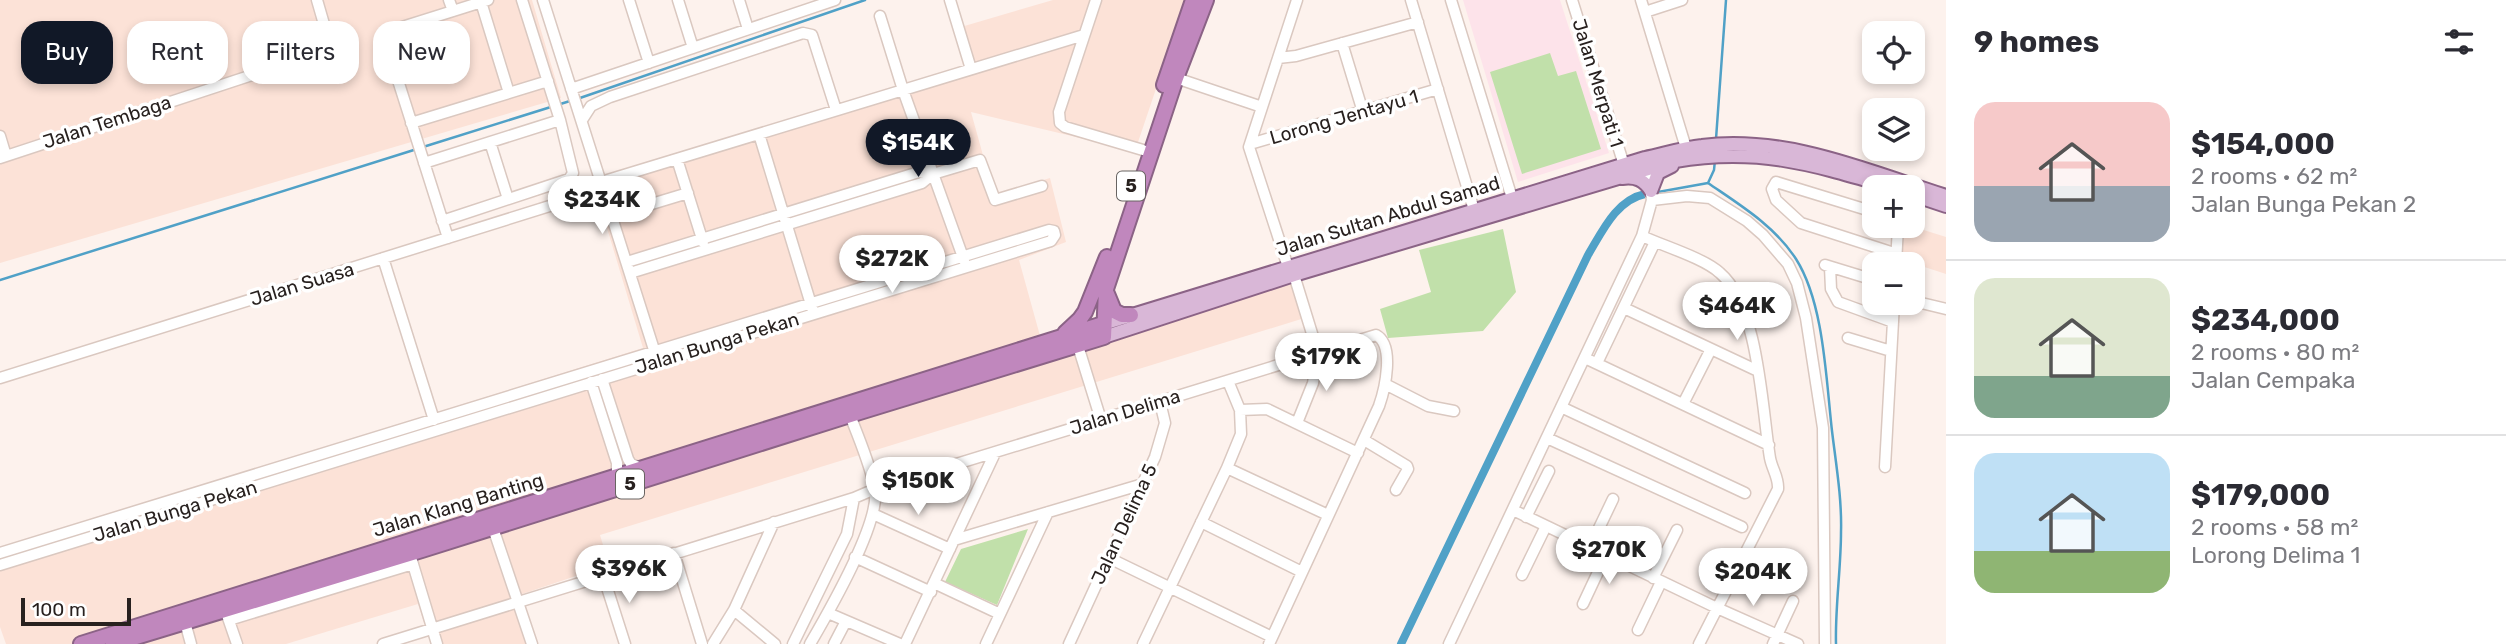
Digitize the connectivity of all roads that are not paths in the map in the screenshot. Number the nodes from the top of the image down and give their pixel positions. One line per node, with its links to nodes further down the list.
1 (317, 0): 51 (street, Jalan Tembaga)
2 (449, 0): 21 (street)
3 (522, 0): 33 (street)
4 (543, 0): 37 (street)
5 (629, 0): 30 (street)
6 (678, 0): 28 (street)
7 (739, 0): 25 (street)
8 (835, 0): 20 (street)
9 (950, 0): 31 (street)
10 (1096, 0): 26 (street)
11 (1193, 0): 32 (highway, 5)
12 (1206, 0): 32 (highway, 5)
13 (1297, 0): 29 (street)
14 (1411, 0): 24 (street)
15 (1451, 0): 64 (street)
16 (1572, 0): 55 (street, Jalan Merpati 1)
17 (1641, 0): 22 (street)
18 (1682, 0): 22 (street)
19 (484, 1): 21 (street); 36 (street)
20 (809, 4): 25 (street)
21 (453, 11): 43 (street)
22 (1645, 12): 50 (street)
23 (880, 16): 35 (street)
24 (1418, 22): 27 (street); 34 (street)
25 (748, 29): 28 (street)
26 (1084, 35): 31 (street, Jalan Suasa); 48 (street)
27 (1342, 43): 29 (street); 40 (street)
28 (693, 48): 30 (street)
29 (1278, 58): 38 (street)
30 (649, 63): 37 (street)
31 (971, 69): 35 (street, Jalan Suasa)
32 (1172, 77): 38 (street); 48 (highway, 5); 86 (highway, 5)
33 (548, 81): 36 (street); 42 (street)
34 (1438, 89): 40 (street, Lorong Jentayu 1); 69 (street)
35 (903, 90): 39 (street, Jalan Suasa); 56 (street)
36 (509, 93): 43 (street)
37 (573, 93): 41 (street)
38 (1262, 107): 47 (street)
39 (836, 110): 41 (street); 44 (street, Jalan Suasa)
40 (1363, 112): 47 (street, Lorong Jentayu 1)
41 (580, 115): 59 (street)
42 (559, 117): 46 (street); 65 (street)
43 (411, 123): 52 (street)
44 (759, 134): 53 (street, Jalan Suasa); 70 (street)
45 (0, 135): 51 (street)
46 (490, 142): 52 (street); 65 (street)
47 (1250, 145): 83 (street)
48 (1143, 150): 87 (highway, 5)
49 (1723, 150): 50 (main road, Jalan Sultan Abdul Samad); 57 (main road, Jalan Sultan Abdul Samad); 63 (main road, Jalan Sultan Abdul Samad)
50 (1687, 153): 54 (main road, Jalan Sultan Abdul Samad); 62 (main road)
51 (3, 157)
52 (423, 159): 72 (street)
53 (677, 159): 59 (street, Jalan Suasa); 61 (street)
54 (1646, 163): 55 (main road, Jalan Sultan Abdul Samad); 58 (main road, Jalan Sultan Abdul Samad); 62 (street)
55 (1624, 165): 64 (main road, Jalan Sultan Abdul Samad)
56 (933, 174): 60 (street); 70 (street); 73 (street); 82 (street)
57 (1862, 179)
58 (1603, 181): 62 (main road); 83 (main road, Jalan Sultan Abdul Samad)
59 (603, 186): 71 (street); 75 (street, Jalan Suasa)
60 (1042, 186)
61 (688, 192): 71 (street); 76 (street)
62 (1652, 196): 74 (street); 200 (street)
63 (1946, 196)
64 (1512, 198): 69 (main road, Jalan Sultan Abdul Samad)
65 (508, 199): 72 (street)
66 (1925, 199): 67 (main road)
67 (1946, 206)
68 (1862, 208): 79 (street)
69 (1474, 210): 83 (main road, Jalan Sultan Abdul Samad)
70 (783, 214): 73 (street); 76 (street)
71 (612, 216): 81 (street)
72 (442, 221): 75 (street)
73 (787, 225): 78 (street); 90 (street)
74 (1642, 236): 77 (street); 104 (street)
75 (447, 238): 80 (street, Jalan Suasa)
76 (702, 238): 78 (street); 81 (street)
77 (1656, 242): 89 (street); 106 (street)
78 (705, 250): 84 (street)
79 (1878, 252)
80 (383, 258): 107 (street, Jalan Suasa); 118 (street)
81 (626, 262): 84 (street)
82 (964, 262): 82 (street, Jalan Bunga Pekan); 90 (street, Jalan Bunga Pekan)
83 (1291, 271): 93 (main road, Jalan Sultan Abdul Samad); 97 (main road, Jalan Sultan Abdul Samad); 102 (street)
84 (630, 273): 103 (street)
85 (1862, 276): 92 (street)
86 (1106, 289): 93 (highway); 97 (highway, 5)
87 (1092, 296): 97 (highway, 5); 98 (highway)
88 (1925, 303): 91 (street)
89 (1624, 308): 100 (street); 105 (street)
90 (813, 309): 103 (street, Jalan Bunga Pekan)
91 (1946, 309)
92 (1862, 311)
93 (1131, 315): 97 (main road, Jalan Sultan Abdul Samad)
94 (1874, 315): 96 (street)
95 (1893, 315): 96 (street)
96 (1893, 322): 101 (street)
97 (1093, 335): 98 (highway, Jalan Sultan Abdul Samad / 5); 115 (highway, Jalan Sultan Abdul Samad / 5); 119 (street)
98 (1058, 338): 115 (highway, Jalan Sultan Abdul Samad / 5)
99 (1848, 338): 101 (street)
100 (1711, 349): 106 (street); 113 (street)
101 (1891, 351): 127 (street)
102 (1318, 353): 109 (street, Jalan Delima); 111 (street, Jalan Delima); 120 (street)
103 (657, 357): 108 (street, Jalan Bunga Pekan); 118 (street, Jalan Bunga Pekan)
104 (1585, 358): 105 (street); 114 (street)
105 (1597, 363): 113 (street)
106 (1758, 371): 123 (street)
107 (0, 378)
108 (602, 379): 110 (street, Jalan Bunga Pekan); 128 (street)
109 (1228, 381): 112 (street, Jalan Delima); 116 (street)
110 (591, 382): 124 (street, Jalan Bunga Pekan); 131 (street)
111 (1385, 384): 117 (street); 122 (street)
112 (1160, 402): 119 (street, Jalan Delima); 132 (street, Jalan Delima 5)
113 (1683, 404): 123 (street)
114 (1561, 407): 121 (street); 135 (street)
115 (848, 409): 128 (highway, Jalan Klang Banting / 5); 133 (street); 147 (highway, Jalan Klang Banting / 5)
116 (1240, 410): 120 (street); 129 (street)
117 (1454, 411)
118 (434, 420): 124 (street, Jalan Bunga Pekan)
119 (1101, 420): 125 (street, Jalan Delima)
120 (1297, 423): 126 (street)
121 (1547, 438): 138 (street); 146 (street)
122 (1364, 440): 126 (street); 134 (street)
123 (1769, 445): 167 (street)
124 (363, 447): 151 (street, Jalan Bunga Pekan); 157 (street, Jalan Bunga Pekan)
125 (995, 453): 133 (street, Jalan Delima); 149 (street)
126 (1358, 453): 141 (street)
127 (1885, 467)
128 (641, 468): 131 (highway, Jalan Klang Banting / 5)
129 (1227, 468): 141 (street); 144 (street)
130 (1549, 471): 142 (street)
131 (617, 476): 152 (highway, Jalan Klang Banting / 5)
132 (1143, 484): 139 (street); 156 (street, Jalan Delima 5)
133 (875, 489): 136 (street, Jalan Delima); 140 (street)
134 (1396, 490)
135 (1745, 493)
136 (854, 498): 143 (street, Jalan Delima); 189 (street)
137 (1613, 499): 150 (street)
138 (1513, 510): 142 (street); 197 (street)
139 (1048, 512): 149 (street); 170 (street)
140 (873, 514): 149 (street); 155 (street)
141 (1328, 515): 158 (street)
142 (1526, 517): 145 (street)
143 (774, 522): 153 (street, Jalan Delima); 168 (street)
144 (1201, 522): 158 (street); 163 (street)
145 (1546, 526): 150 (street); 160 (street)
146 (1742, 527)
147 (493, 528): 152 (highway, Jalan Klang Banting / 5); 164 (street)
148 (1677, 530): 161 (street)
149 (952, 545): 162 (street)
150 (1590, 547): 154 (street)
151 (0, 553)
152 (410, 553): 171 (highway, Jalan Klang Banting / 5); 174 (street); 178 (highway, Jalan Klang Banting / 5)
153 (674, 553): 159 (street, Jalan Delima); 186 (street)
154 (1606, 555): 161 (street); 166 (street)
155 (855, 557): 162 (street); 169 (street)
156 (1109, 558): 163 (street); 195 (street, Jalan Delima 5)
157 (0, 565)
158 (1302, 572): 177 (street)
159 (603, 575): 164 (street, Jalan Delima); 185 (street)
160 (1522, 575)
161 (1657, 580): 167 (street); 175 (street)
162 (932, 587): 170 (street); 193 (street)
163 (1170, 588): 177 (street); 196 (street)
164 (518, 601): 174 (street, Jalan Delima); 184 (street)
165 (1793, 601): 176 (street)
166 (1583, 604)
167 (1717, 608): 176 (street); 198 (street)
168 (734, 610): 187 (street); 188 (street)
169 (828, 613): 172 (street); 190 (street)
170 (1000, 614): 194 (street)
171 (227, 615): 173 (highway, Jalan Klang Banting / 5); 181 (street)
172 (846, 621): 191 (street); 192 (street)
173 (185, 622): 178 (highway, Jalan Klang Banting / 5); 180 (street)
174 (432, 627): 182 (street, Jalan Delima); 183 (street)
175 (1638, 630)
176 (1775, 639): 199 (street)
177 (1270, 640)
178 (109, 641): 179 (highway, Jalan Klang Banting / 5)
179 (81, 644)
180 (191, 644)
181 (237, 644)
182 (383, 644)
183 (437, 644)
184 (532, 644)
185 (625, 644)
186 (702, 644)
187 (713, 644)
188 (775, 644)
189 (793, 644)
190 (810, 644)
191 (834, 644)
192 (900, 644)
193 (905, 644)
194 (986, 644)
195 (1069, 644)
196 (1143, 644)
197 (1450, 644)
198 (1699, 644)
199 (1798, 644)
200 (1825, 644)

